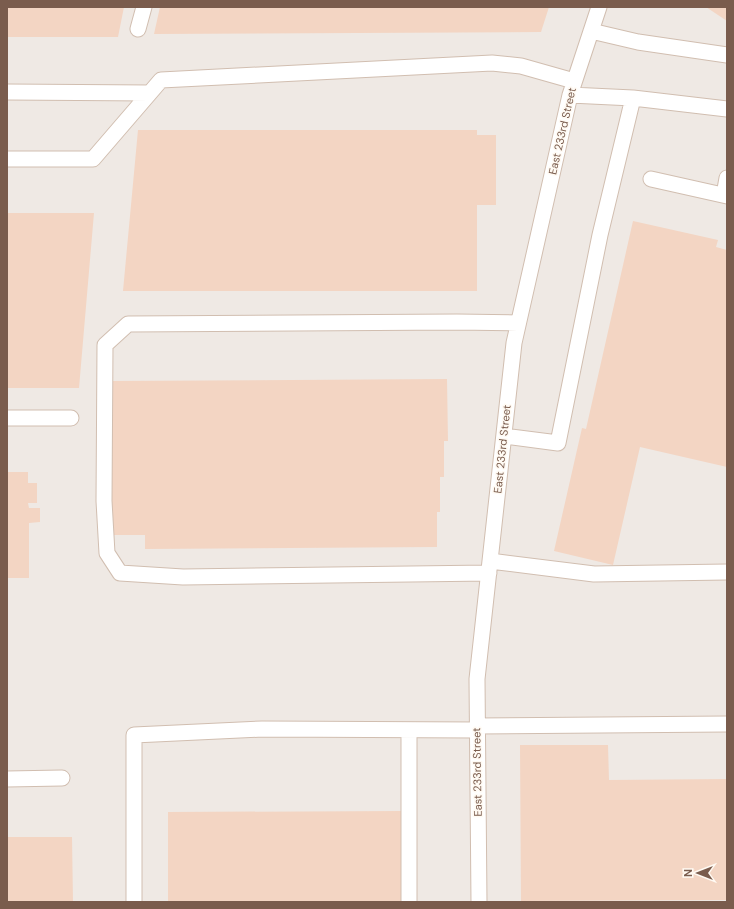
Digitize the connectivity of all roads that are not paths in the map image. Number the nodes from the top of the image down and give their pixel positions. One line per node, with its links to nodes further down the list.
1 (144, 7): 3 (street)
2 (599, 7): 4 (street, East 233rd Street)
3 (138, 30)
4 (591, 31): 5 (street); 6 (street, East 233rd Street)
5 (727, 55)
6 (572, 88): 8 (street); 9 (street); 15 (street, East 233rd Street)
7 (7, 92): 8 (street)
8 (150, 93): 11 (street)
9 (633, 98): 10 (street); 18 (street)
10 (727, 109)
11 (7, 159)
12 (727, 178): 14 (street)
13 (651, 179): 14 (street)
14 (726, 195)
15 (518, 323): 18 (street, East 233rd Street); 19 (street)
16 (7, 418): 17 (street)
17 (71, 418)
18 (504, 436): 19 (street, East 233rd Street)
19 (489, 567): 20 (street); 22 (street, East 233rd Street)
20 (727, 572)
21 (727, 724): 22 (street)
22 (477, 728): 23 (street); 28 (street, East 233rd Street)
23 (409, 730): 26 (street); 27 (street)
24 (62, 778): 25 (street)
25 (7, 779)
26 (134, 902)
27 (410, 902)
28 (478, 902)

